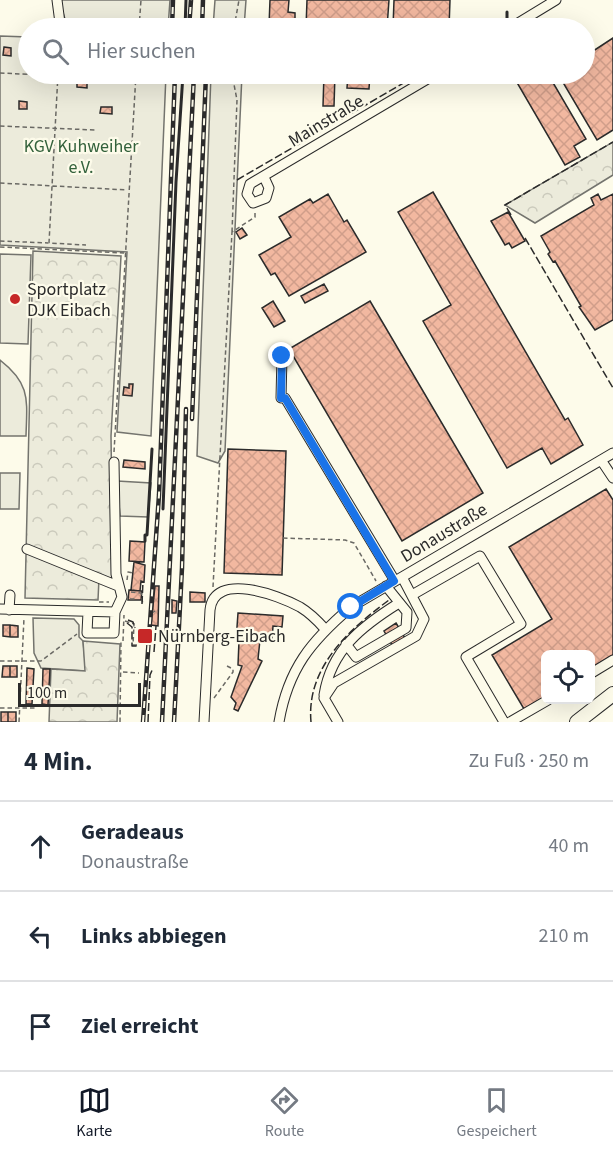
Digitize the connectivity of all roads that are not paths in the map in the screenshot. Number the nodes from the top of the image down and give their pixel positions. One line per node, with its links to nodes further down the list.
1 (57, 0): 3 (street)
2 (556, 0): 4 (street)
3 (59, 18)
4 (526, 18)
5 (419, 84): 6 (street, Mainstraße)
6 (264, 177): 6 (street)
7 (282, 356): 13 (street)
8 (613, 453): 9 (street, Donaustraße)
9 (602, 460): 11 (street); 13 (street, Donaustraße)
10 (114, 462): 14 (street)
11 (613, 478)
12 (27, 549): 14 (street)
13 (391, 583): 16 (street); 17 (street); 21 (street, Donaustraße)
14 (118, 586): 20 (street)
15 (10, 595): 18 (street)
16 (412, 595): 26 (street); 31 (street)
17 (399, 603): 22 (street); 22 (street)
18 (5, 609): 19 (street)
19 (88, 612): 20 (street); 20 (street)
20 (115, 612)
21 (325, 629): 28 (street); 29 (street, Donaustraße)
22 (345, 644): 26 (street)
23 (613, 660): 24 (street)
24 (595, 671)
25 (613, 694): 33 (highway)
26 (324, 698): 30 (street)
27 (541, 703): 32 (street)
28 (204, 722)
29 (279, 722)
30 (338, 722)
31 (504, 722)
32 (510, 722)
33 (577, 722)

